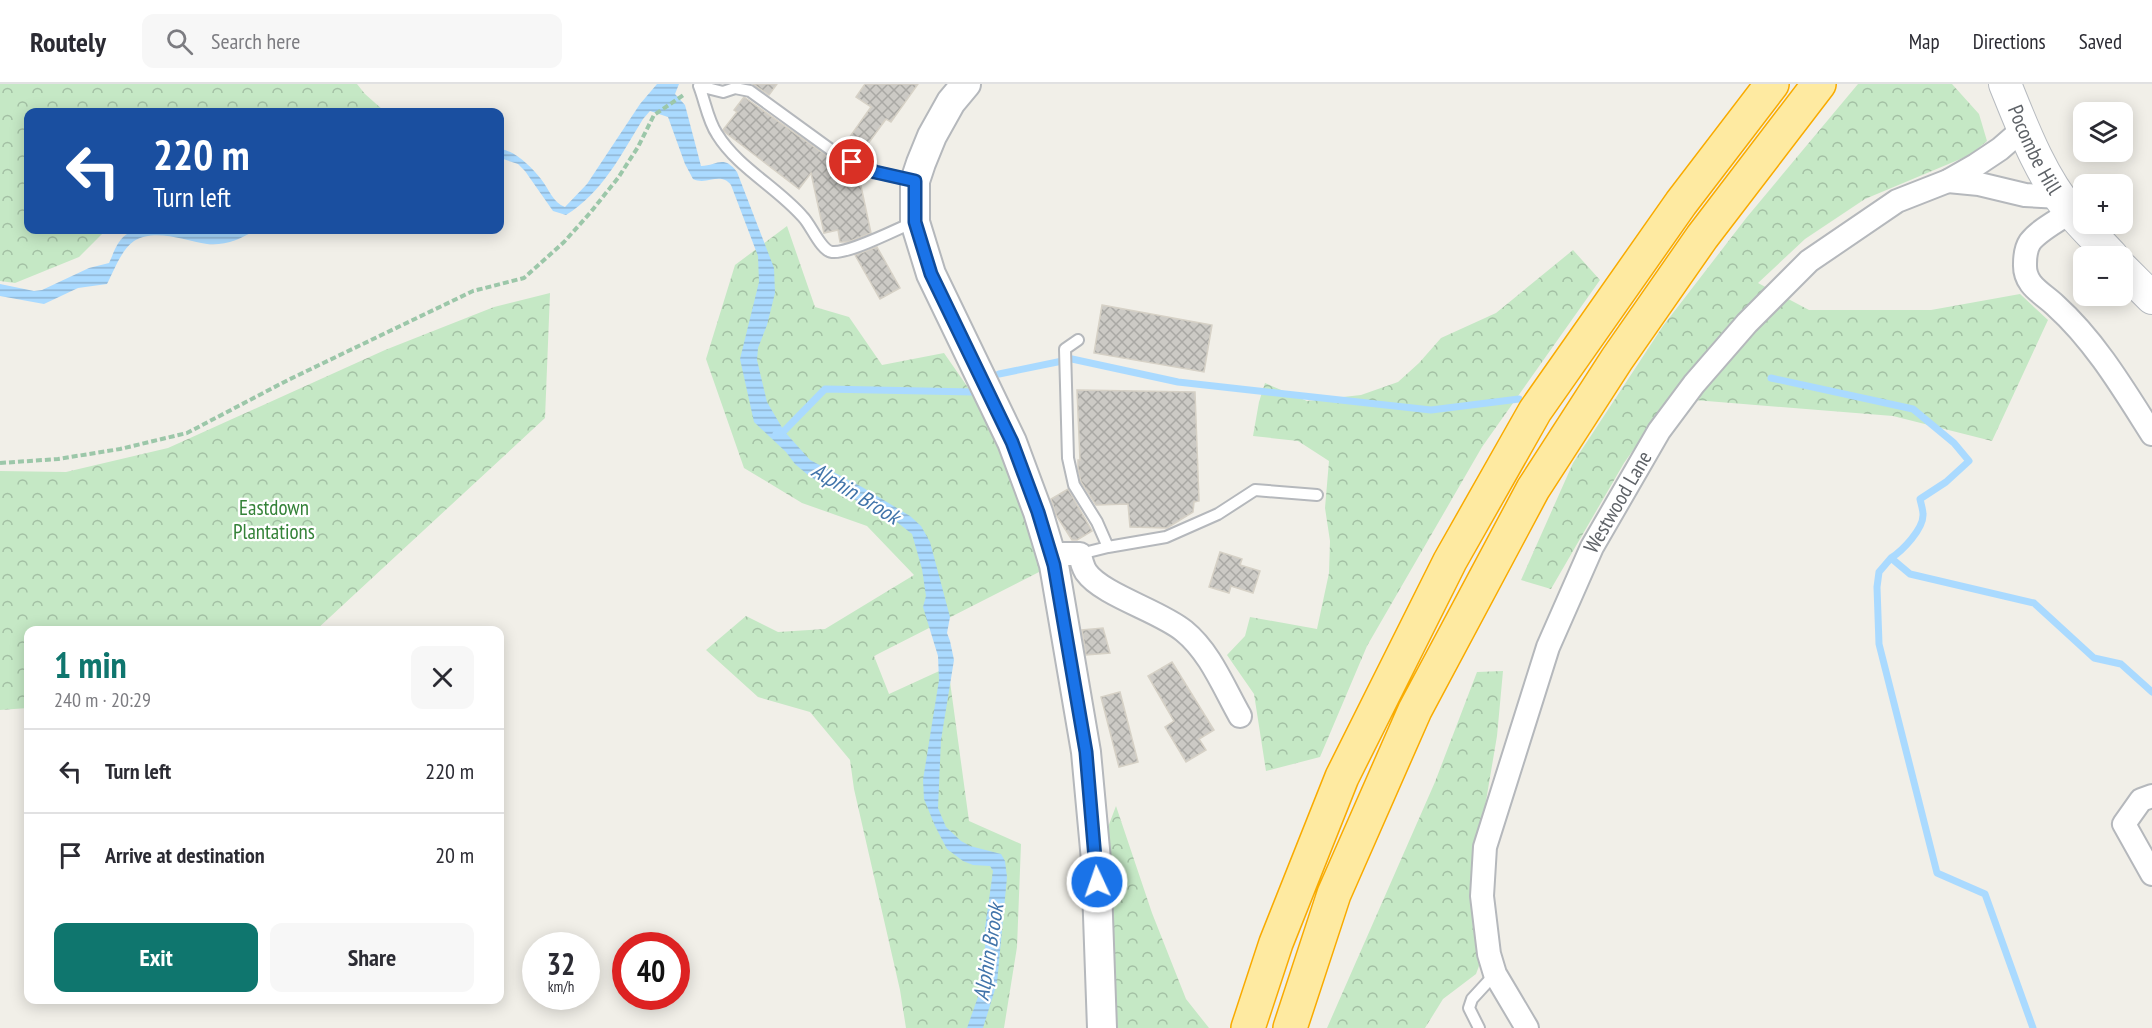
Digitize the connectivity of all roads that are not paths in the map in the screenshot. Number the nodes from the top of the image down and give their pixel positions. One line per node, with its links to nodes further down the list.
1 (966, 84): 6 (street)
2 (1772, 84): 24 (highway)
3 (1820, 84): 25 (highway)
4 (2005, 84): 5 (main road, Pocombe Hill)
5 (2023, 129): 7 (street, Westwood Lane); 8 (main road, Pocombe Hill)
6 (915, 181): 9 (street); 9 (lane)
7 (1948, 181): 8 (street); 22 (street, Westwood Lane)
8 (2065, 204): 10 (main road, Pocombe Hill); 14 (street)
9 (915, 222): 17 (street)
10 (2103, 246)
11 (2133, 279): 12 (main road)
12 (2152, 298)
13 (1078, 340): 16 (lane)
14 (2152, 434)
15 (1317, 495): 16 (lane)
16 (1108, 547): 18 (lane)
17 (1051, 554): 18 (street); 23 (street)
18 (1080, 554): 19 (street)
19 (1240, 716)
20 (2152, 796): 21 (street)
21 (2152, 874)
22 (1495, 974): 26 (lane); 27 (street, Westwood Lane)
23 (1102, 1028)
24 (1248, 1028)
25 (1290, 1028)
26 (1479, 1028)
27 (1527, 1028)

